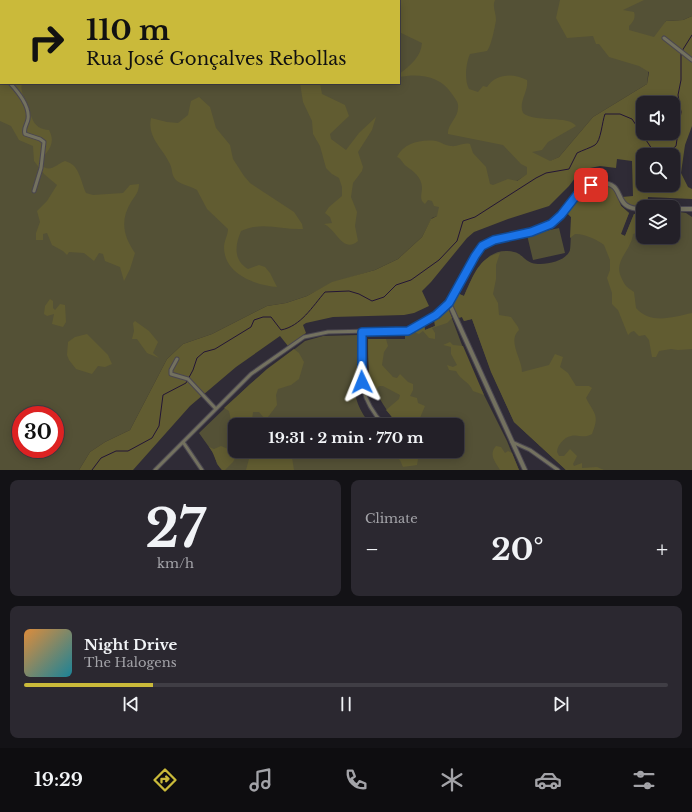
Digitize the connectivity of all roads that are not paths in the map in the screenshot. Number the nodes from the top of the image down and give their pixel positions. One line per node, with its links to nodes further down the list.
1 (664, 38): 2 (street)
2 (692, 60)
3 (11, 84): 4 (street)
4 (34, 191)
5 (636, 209): 8 (street)
6 (680, 209): 7 (street)
7 (692, 209)
8 (449, 303): 9 (street); 14 (street)
9 (362, 332): 11 (street); 12 (street)
10 (176, 359): 11 (street)
11 (216, 409): 13 (street)
12 (378, 418)
13 (183, 442): 15 (street); 16 (street)
14 (512, 442): 17 (street); 18 (street)
15 (155, 470)
16 (202, 470)
17 (525, 470)
18 (558, 470)

